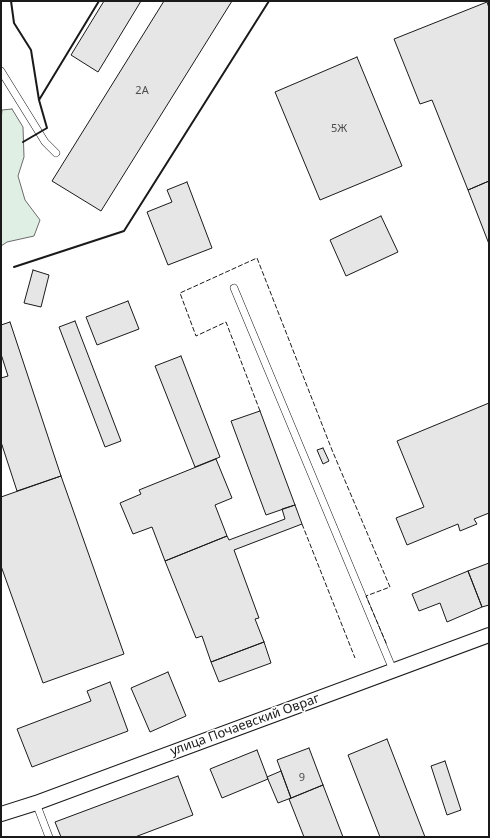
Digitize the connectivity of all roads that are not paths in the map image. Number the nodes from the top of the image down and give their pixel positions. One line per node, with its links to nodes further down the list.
1 (1, 71): 2 (lane)
2 (56, 153)
3 (234, 288): 5 (lane)
4 (489, 634): 5 (street, улица Почаевский Овраг)
5 (393, 670): 6 (street, улица Почаевский Овраг)
6 (36, 803): 7 (street, улица Почаевский Овраг); 8 (lane)
7 (1, 814)
8 (49, 837)

